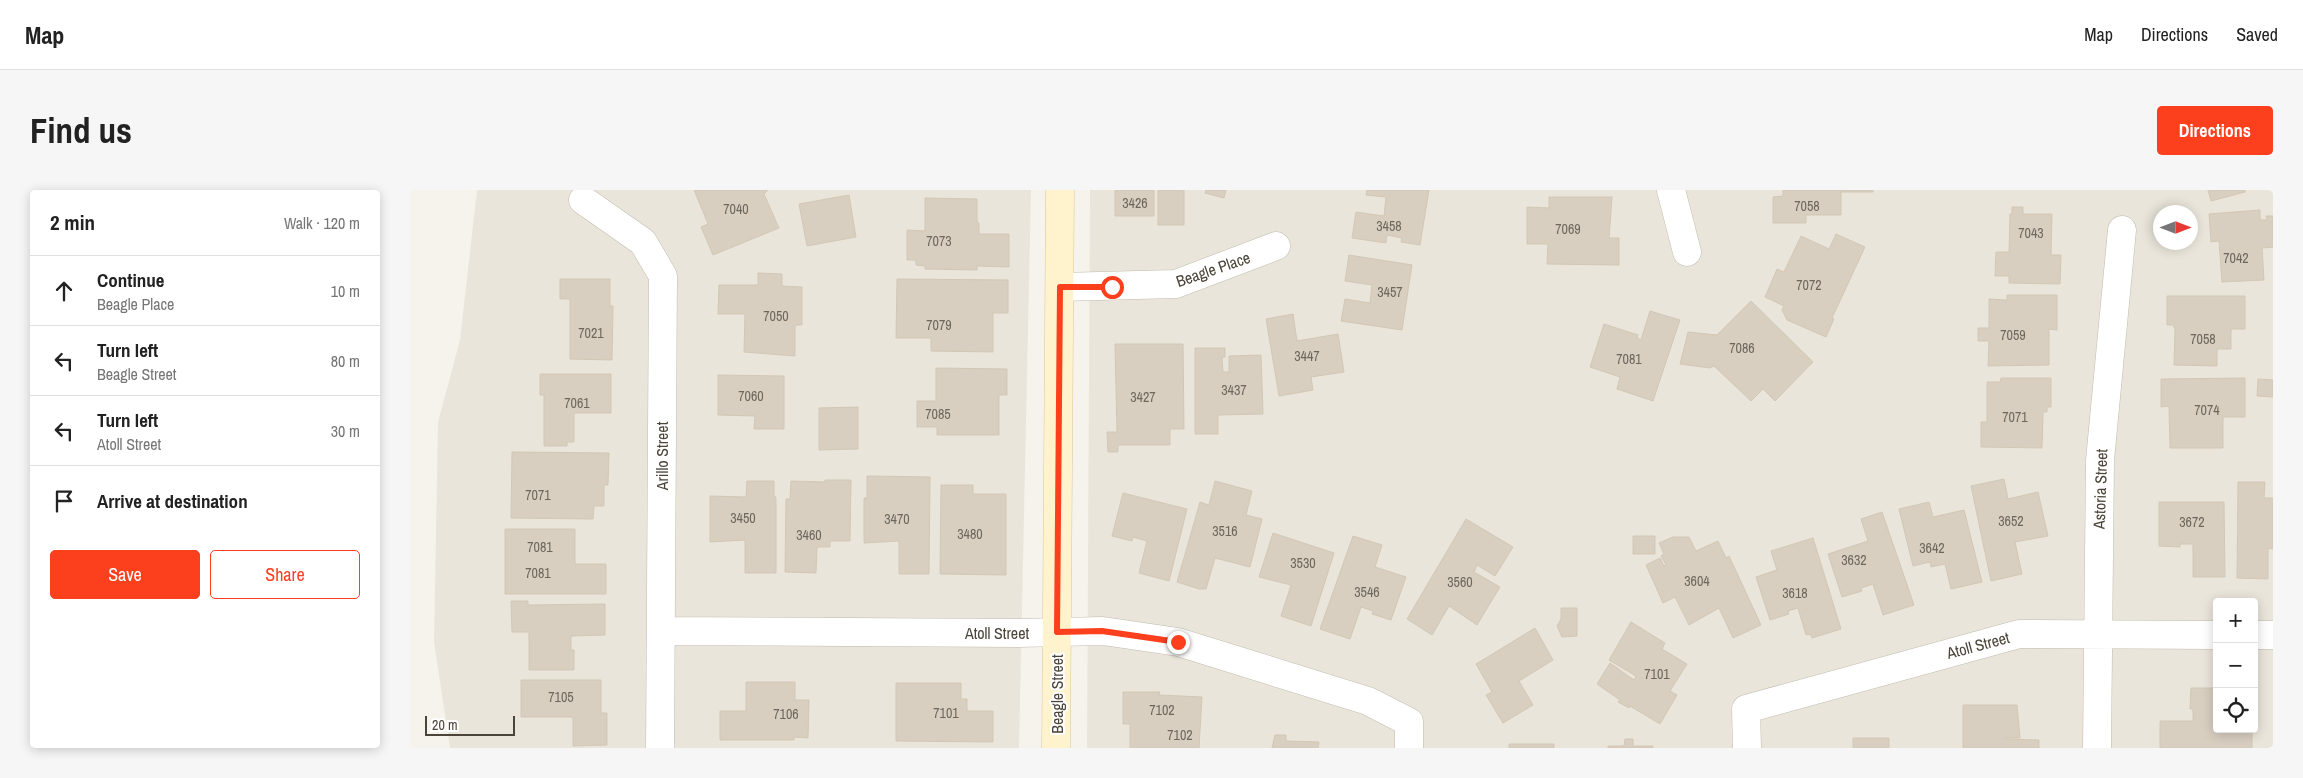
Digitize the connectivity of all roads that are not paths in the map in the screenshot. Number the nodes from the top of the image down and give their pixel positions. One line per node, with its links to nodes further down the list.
1 (1060, 190): 7 (street, Beagle Street)
2 (1671, 190): 6 (street)
3 (583, 200): 8 (street, Arillo Street)
4 (2122, 230): 10 (street, Astoria Street)
5 (1276, 246): 7 (street, Beagle Place)
6 (1687, 252)
7 (1060, 287): 9 (street, Beagle Street)
8 (661, 631): 9 (street, Atoll Street); 15 (street, Arillo Street)
9 (1057, 632): 14 (street, Atoll Street); 16 (street, Beagle Street)
10 (2098, 634): 11 (street, Atoll Street); 17 (street, Atoll Street); 18 (street, Astoria Street)
11 (2213, 635)
12 (2258, 635): 13 (street)
13 (2273, 635)
14 (1409, 735)
15 (660, 748)
16 (1056, 748)
17 (1747, 748)
18 (2097, 748)

